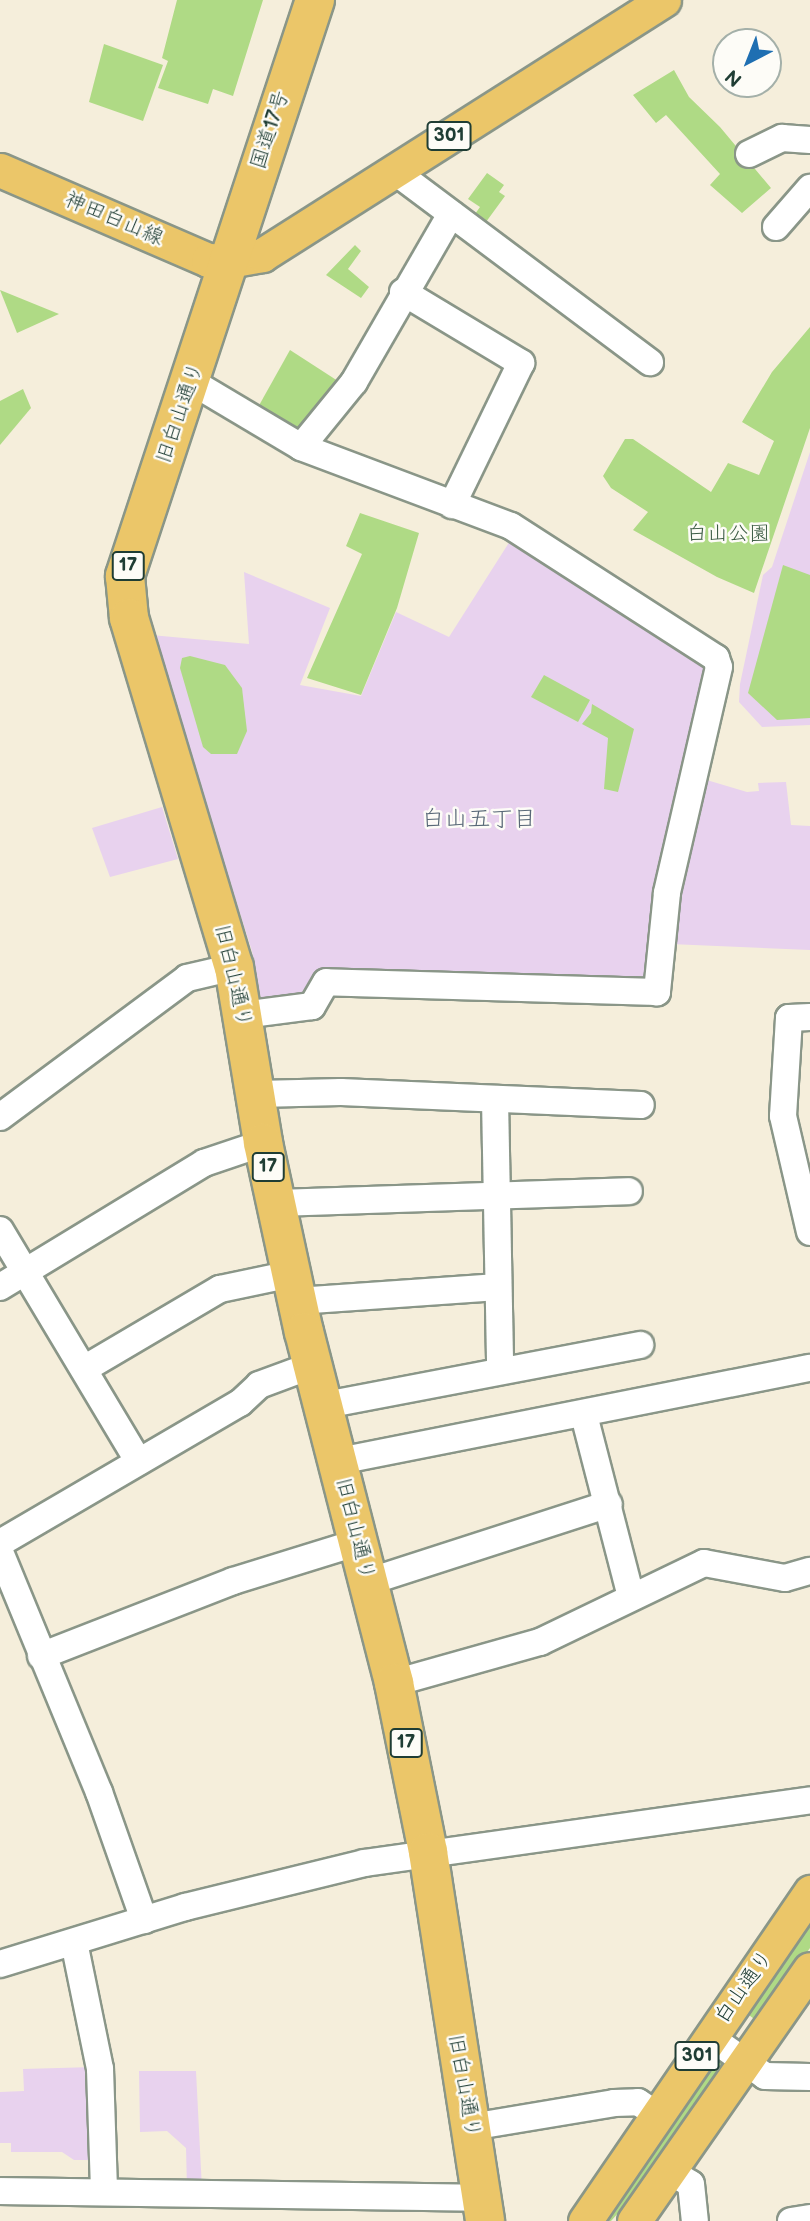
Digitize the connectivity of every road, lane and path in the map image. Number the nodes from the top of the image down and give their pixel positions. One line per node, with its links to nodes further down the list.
1 (315, 0): 10 (highway, 国道17号 / 17)
2 (664, 0): 6 (main road, 301)
3 (810, 140): 4 (street)
4 (750, 154)
5 (0, 170): 10 (main road, 神田白山線)
6 (393, 170): 8 (street); 10 (main road, 301)
7 (810, 188): 9 (street)
8 (451, 214): 11 (street); 12 (street)
9 (776, 227)
10 (229, 261): 13 (highway, 旧白山通り / 17)
11 (403, 292): 14 (street); 15 (street)
12 (650, 362)
13 (192, 382): 14 (street); 16 (highway, 旧白山通り / 17)
14 (301, 447): 15 (street)
15 (452, 505): 17 (street)
16 (234, 967): 17 (highway, 旧白山通り / 17); 22 (street)
17 (243, 1015): 19 (highway, 旧白山通り / 17)
18 (810, 1017): 28 (street)
19 (257, 1094): 20 (street); 23 (highway, 旧白山通り / 17)
20 (495, 1099): 21 (street); 25 (street)
21 (641, 1105)
22 (0, 1116)
23 (263, 1143): 26 (highway, 旧白山通り / 17); 29 (street)
24 (629, 1191): 25 (street)
25 (496, 1194): 26 (street); 32 (street)
26 (276, 1203): 31 (highway, 旧白山通り / 17)
27 (0, 1230): 29 (street)
28 (810, 1232)
29 (26, 1268): 30 (street); 35 (street)
30 (0, 1287)
31 (294, 1287): 32 (street); 34 (highway, 旧白山通り / 17); 35 (street)
32 (495, 1287): 37 (street)
33 (640, 1345): 37 (street)
34 (313, 1365): 38 (highway, 旧白山通り / 17); 41 (street)
35 (84, 1369): 41 (street)
36 (810, 1370): 39 (street)
37 (500, 1371): 38 (street)
38 (325, 1405): 40 (highway, 旧白山通り / 17)
39 (584, 1415): 40 (street); 42 (street)
40 (339, 1461): 43 (highway, 旧白山通り / 17)
41 (139, 1462): 44 (street)
42 (609, 1504): 47 (street); 48 (street)
43 (359, 1542): 47 (highway, 旧白山通り / 17); 49 (street)
44 (0, 1543)
45 (0, 1552): 49 (street)
46 (810, 1571): 48 (street)
47 (368, 1582): 50 (highway, 旧白山通り / 17)
48 (631, 1597): 50 (street)
49 (41, 1656): 54 (street)
50 (394, 1683): 52 (highway, 旧白山通り / 17)
51 (810, 1800): 52 (street)
52 (428, 1852): 54 (street); 62 (highway, 旧白山通り / 17)
53 (810, 1892): 58 (main road, 白山通り / 301)
54 (144, 1920): 55 (street)
55 (74, 1942): 56 (street); 65 (street)
56 (0, 1964)
57 (810, 1969): 59 (main road, 白山通り / 301)
58 (710, 2037): 59 (street); 61 (main road, 白山通り / 301)
59 (745, 2062): 60 (street); 63 (main road, 白山通り / 301)
60 (810, 2080)
61 (657, 2115): 62 (street); 69 (main road, 白山通り / 301)
62 (471, 2127): 67 (highway, 旧白山通り / 17)
63 (671, 2172): 70 (main road, 白山通り / 301); 71 (street)
64 (0, 2191): 65 (street)
65 (104, 2192): 66 (street)
66 (248, 2209): 67 (street)
67 (485, 2212)
68 (810, 2218): 72 (street)
69 (585, 2221)
70 (634, 2221)
71 (695, 2221)
72 (791, 2221)

